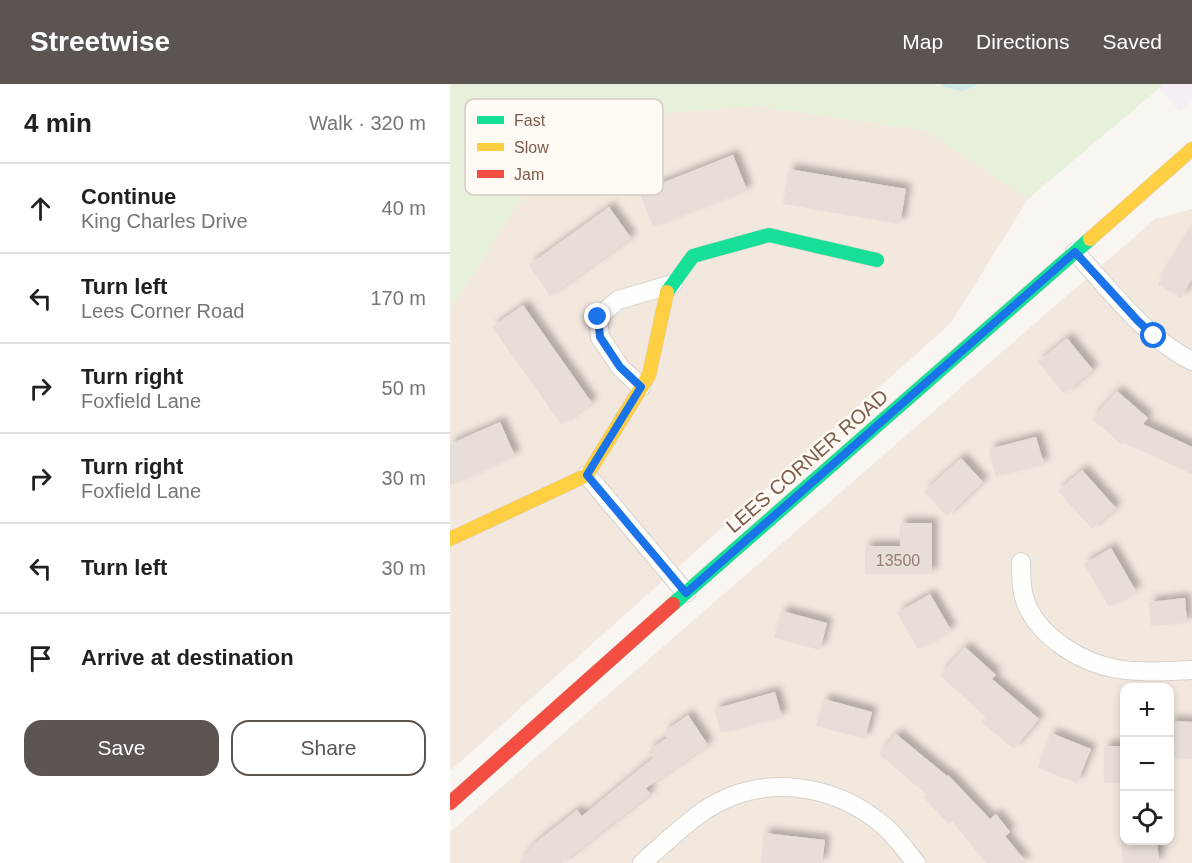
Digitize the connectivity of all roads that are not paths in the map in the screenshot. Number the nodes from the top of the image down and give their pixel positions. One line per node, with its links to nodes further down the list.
1 (1192, 149): 2 (street, LEES CORNER ROAD)
2 (1075, 252): 5 (street); 10 (street, LEES CORNER ROAD)
3 (877, 260): 4 (street)
4 (673, 284): 6 (street); 6 (street)
5 (1192, 361)
6 (641, 387): 7 (street)
7 (587, 475): 8 (street); 10 (street)
8 (450, 539)
9 (1021, 562): 11 (street)
10 (686, 593): 12 (street, LEES CORNER ROAD)
11 (1192, 670)
12 (450, 803)
13 (642, 863): 14 (street)
14 (916, 863)

